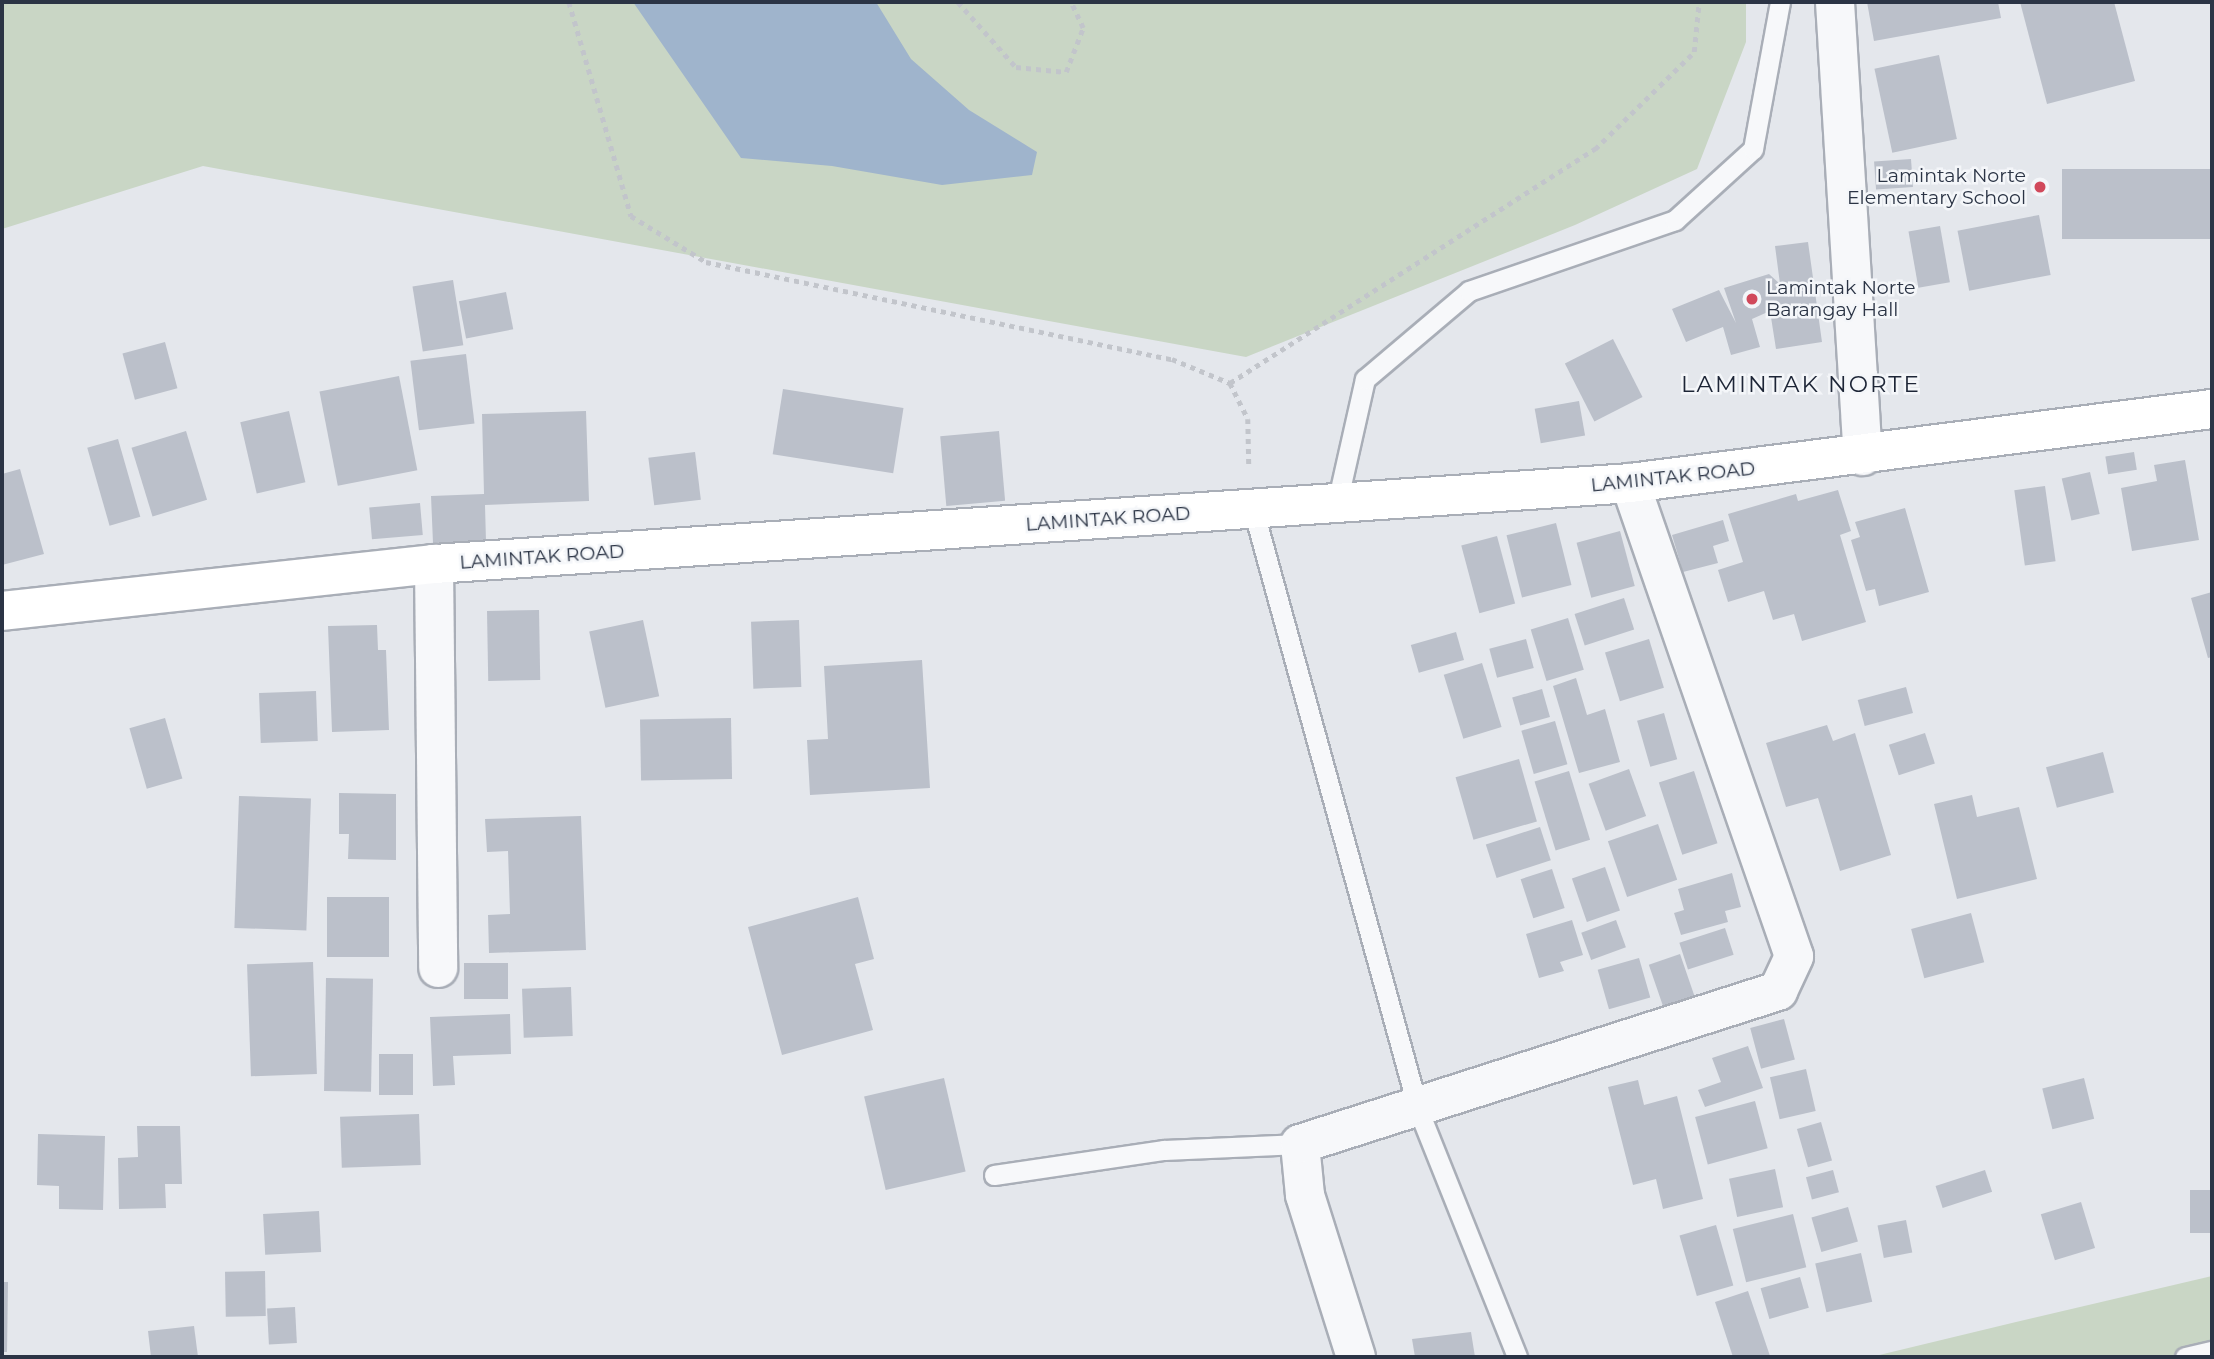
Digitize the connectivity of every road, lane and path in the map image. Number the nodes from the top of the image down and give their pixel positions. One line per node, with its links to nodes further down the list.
1 (569, 2): 7 (path)
2 (958, 2): 3 (path)
3 (1070, 2)
4 (1699, 2): 7 (path)
5 (1780, 2): 11 (lane)
6 (1835, 2): 9 (street)
7 (1230, 383): 12 (path)
8 (2212, 409): 9 (main road, LAMINTAK ROAD)
9 (1863, 456): 10 (main road, LAMINTAK ROAD)
10 (1630, 483): 11 (main road, LAMINTAK ROAD); 16 (street)
11 (1337, 503): 12 (main road, LAMINTAK ROAD)
12 (1253, 509): 13 (main road, LAMINTAK ROAD); 16 (lane)
13 (435, 564): 14 (main road, LAMINTAK ROAD); 15 (street)
14 (2, 611)
15 (438, 968)
16 (1418, 1109): 17 (street); 21 (lane)
17 (1300, 1144): 18 (lane); 20 (street)
18 (994, 1175)
19 (2212, 1351): 22 (lane)
20 (1356, 1357)
21 (1517, 1357)
22 (2185, 1357)

